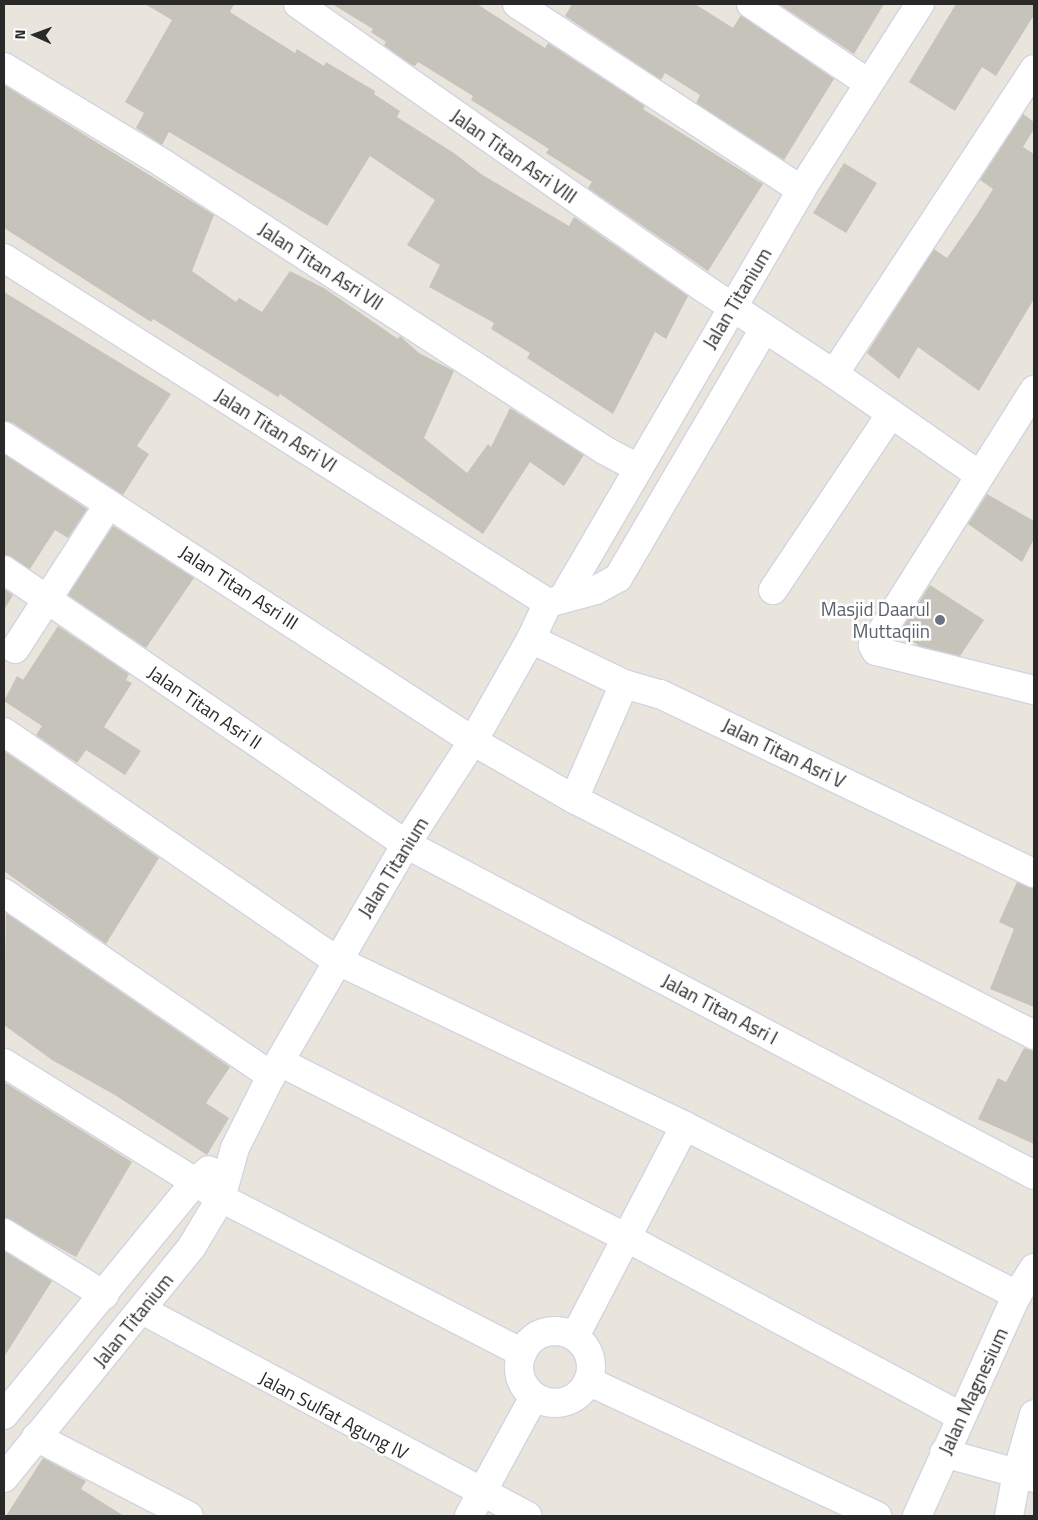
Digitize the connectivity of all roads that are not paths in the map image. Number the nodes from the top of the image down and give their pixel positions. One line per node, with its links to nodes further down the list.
1 (298, 4): 10 (street, Jalan Titan Asri VIII)
2 (517, 4): 8 (street)
3 (751, 4): 7 (street)
4 (920, 4): 7 (street, Jalan Titanium)
5 (4, 67): 16 (street, Jalan Titan Asri VII)
6 (1034, 69): 12 (street)
7 (868, 83): 8 (street, Jalan Titanium)
8 (801, 190): 10 (street, Jalan Titanium)
9 (4, 258): 22 (street, Jalan Titan Asri VI)
10 (732, 307): 11 (street, Jalan Titan Asri VIII); 16 (street, Jalan Titanium)
11 (764, 329): 12 (street, Jalan Titan Asri VIII); 22 (street, Jalan Titanium)
12 (834, 374): 14 (street, Jalan Titan Asri VIII)
13 (1034, 390): 17 (street)
14 (891, 414): 17 (street, Jalan Titan Asri VIII); 20 (street)
15 (4, 436): 18 (street, Jalan Titan Asri III)
16 (636, 468): 22 (street, Jalan Titanium)
17 (978, 474): 26 (street)
18 (108, 505): 21 (street); 28 (street, Jalan Titan Asri III)
19 (4, 570): 21 (street, Jalan Titan Asri II)
20 (774, 590)
21 (47, 599): 24 (street); 30 (street, Jalan Titan Asri II)
22 (555, 600): 23 (street, Jalan Titanium)
23 (531, 639): 25 (street, Jalan Titan Asri V); 28 (street, Jalan Titanium)
24 (15, 650)
25 (624, 684): 29 (street); 31 (street, Jalan Titan Asri V)
26 (1034, 690)
27 (4, 732): 33 (street)
28 (473, 741): 29 (street, Jalan Titan Asri III); 30 (street, Jalan Titanium)
29 (574, 799): 34 (street, Jalan Titan Asri III)
30 (406, 844): 33 (street, Jalan Titanium); 39 (street, Jalan Titan Asri I)
31 (1034, 873)
32 (4, 893): 36 (street)
33 (336, 960): 36 (street, Jalan Titanium); 37 (street)
34 (1034, 1035)
35 (4, 1063): 40 (street)
36 (275, 1069): 38 (street, Jalan Titanium); 43 (street)
37 (685, 1126): 43 (street); 46 (street)
38 (235, 1148): 40 (street, Jalan Titanium); 41 (street, Jalan Titanium)
39 (1034, 1175)
40 (195, 1182): 41 (street); 45 (street, Jalan Titanium)
41 (221, 1198): 47 (street, Jalan Titanium); 49 (street)
42 (4, 1233): 45 (street)
43 (627, 1238): 48 (street); 54 (street)
44 (1034, 1268): 46 (street, Jalan Magnesium)
45 (104, 1295): 52 (street, Jalan Titanium)
46 (1017, 1296): 54 (street, Jalan Magnesium)
47 (142, 1310): 55 (street, Jalan Titanium); 59 (street, Jalan Sulfat Agung IV)
48 (575, 1336): 49 (street); 50 (street)
49 (522, 1354): 51 (street)
50 (588, 1381): 51 (street); 62 (street)
51 (534, 1396): 59 (street)
52 (8, 1402)
53 (1034, 1414): 57 (street)
54 (961, 1416): 56 (street, Jalan Magnesium)
55 (36, 1437): 58 (street, Jalan Titanium); 60 (street)
56 (944, 1453): 57 (street); 63 (street, Jalan Magnesium)
57 (1026, 1475): 64 (street)
58 (4, 1478)
59 (474, 1505): 61 (street, Jalan Sulfat Agung IV)
60 (189, 1516)
61 (527, 1516)
62 (878, 1516)
63 (917, 1516)
64 (1009, 1516)

